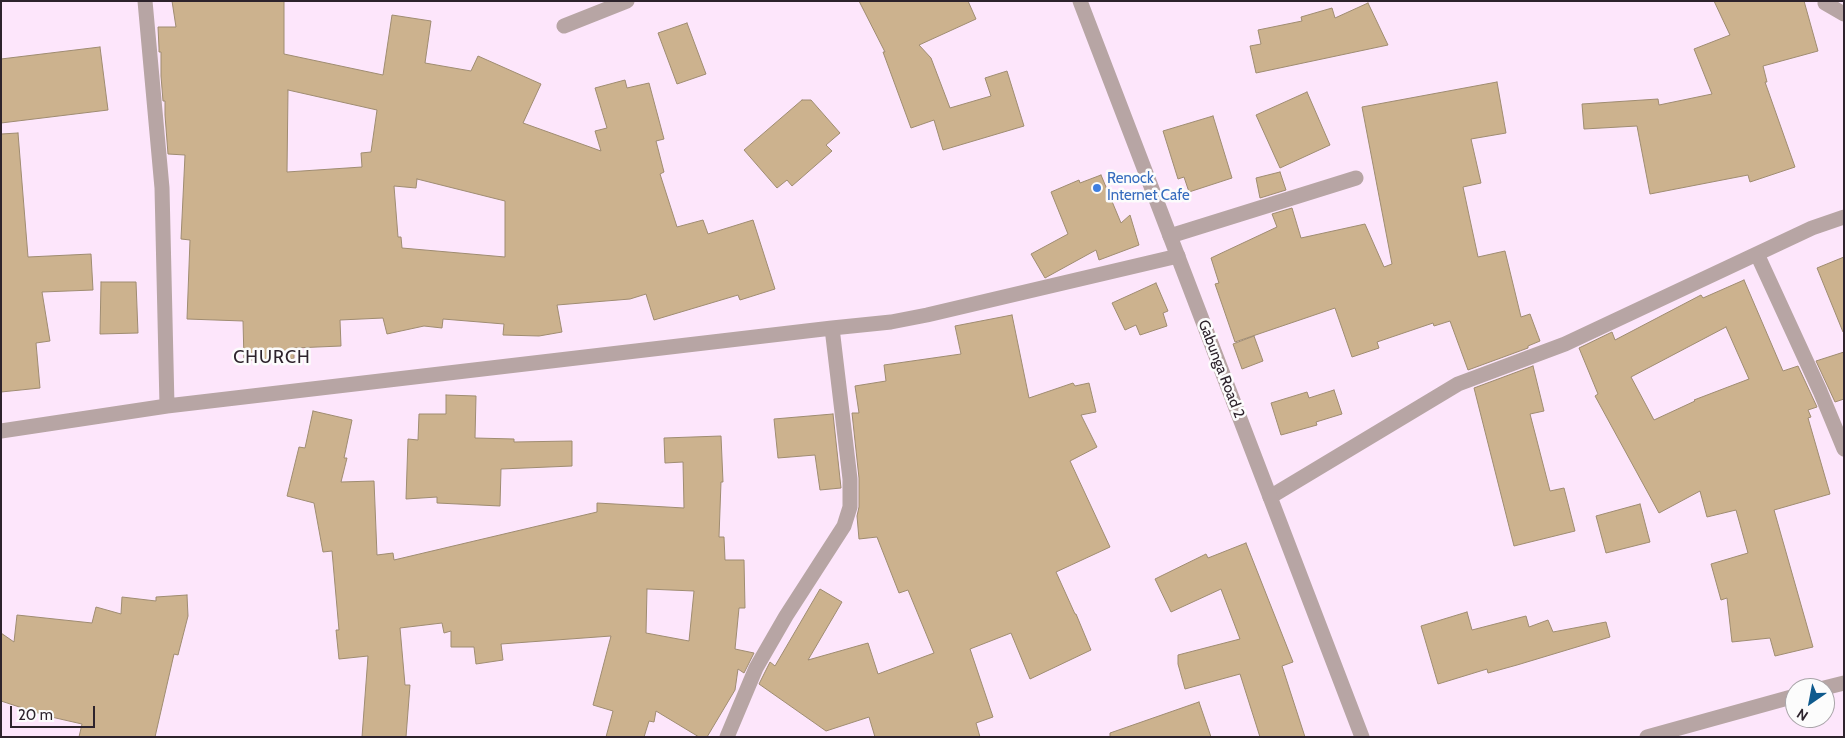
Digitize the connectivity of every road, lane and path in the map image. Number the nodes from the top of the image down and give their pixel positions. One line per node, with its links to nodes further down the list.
1 (145, 1): 13 (street)
2 (627, 1): 6 (street)
3 (1080, 1): 9 (street, Gabunga Road 2)
4 (1825, 3): 5 (street)
5 (1844, 14)
6 (564, 26)
7 (1356, 178): 9 (street)
8 (1844, 217): 10 (street)
9 (1170, 236): 11 (street, Gabunga Road 2)
10 (1757, 254): 15 (street); 16 (street)
11 (1178, 256): 12 (street); 16 (street, Gabunga Road 2)
12 (832, 328): 13 (street); 18 (street)
13 (167, 406): 14 (street)
14 (1, 431)
15 (1844, 449)
16 (1270, 497): 19 (street, Gabunga Road 2)
17 (1785, 699): 20 (street)
18 (727, 737)
19 (1362, 737)
20 (1647, 737)

